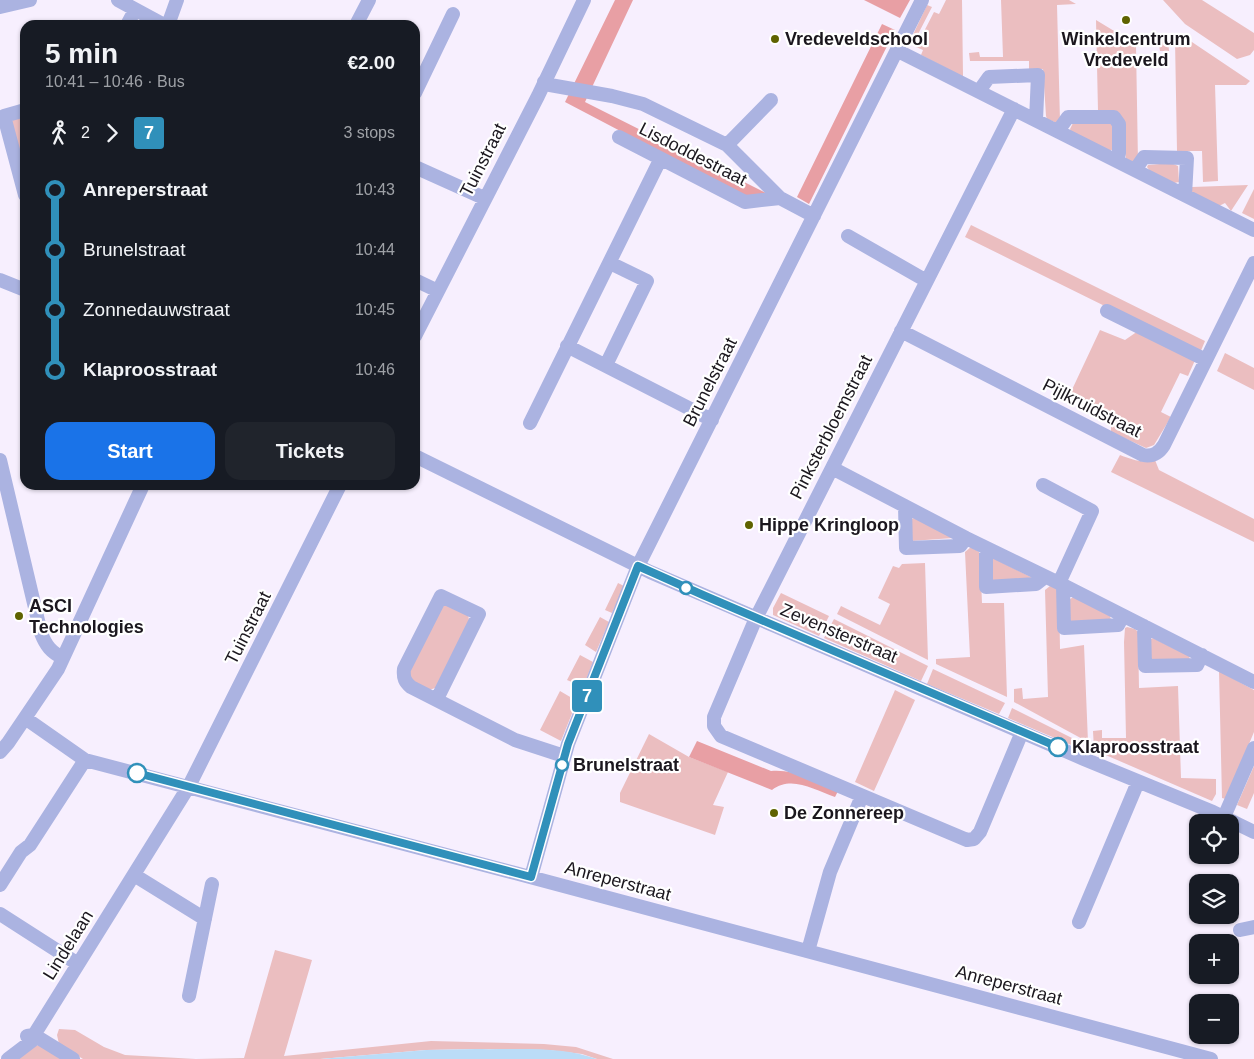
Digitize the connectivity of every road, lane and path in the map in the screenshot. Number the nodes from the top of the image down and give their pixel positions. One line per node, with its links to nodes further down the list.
1 (30, 0): 7 (street)
2 (118, 0): 8 (street)
3 (177, 0): 12 (street)
4 (369, 0): 13 (street)
5 (584, 0): 15 (street, Tuinstraat)
6 (922, 0): 14 (street, Brunelstraat)
7 (0, 7)
8 (135, 10): 10 (street); 11 (street)
9 (453, 14): 16 (street)
10 (130, 20)
11 (156, 20)
12 (168, 20)
13 (359, 20)
14 (898, 51): 17 (street); 33 (street, Brunelstraat)
15 (544, 82): 24 (street, Lisdoddestraat); 31 (street, Tuinstraat)
16 (420, 83)
17 (979, 91): 19 (street); 21 (street)
18 (772, 100): 24 (street, Lisdoddestraat)
19 (1014, 109): 21 (street); 39 (street, Pinksterbloemstraat)
20 (20, 111): 29 (street)
21 (1036, 120): 22 (street)
22 (1058, 131): 26 (street); 26 (street)
23 (619, 137): 25 (street, Lisdoddestraat)
24 (727, 145): 32 (street, Lisdoddestraat)
25 (660, 160): 32 (street, Lisdoddestraat); 36 (street)
26 (1117, 161): 28 (street)
27 (420, 168): 31 (street)
28 (1136, 170): 30 (street); 30 (street)
29 (20, 176)
30 (1185, 195): 34 (street)
31 (484, 198): 42 (street, Tuinstraat)
32 (780, 198): 33 (street, Lisdoddestraat)
33 (814, 216): 49 (street, Brunelstraat)
34 (1254, 230)
35 (848, 236): 39 (street)
36 (610, 263): 46 (street); 48 (street)
37 (1254, 263): 47 (street, Pijlkruidstraat)
38 (0, 280): 41 (street)
39 (926, 280): 45 (street, Pinksterbloemstraat)
40 (420, 282): 42 (street)
41 (20, 288)
42 (438, 291): 44 (street, Tuinstraat)
43 (1107, 311): 47 (street)
44 (420, 326)
45 (901, 331): 47 (street, Pijlkruidstraat); 53 (street, Pinksterbloemstraat)
46 (567, 346): 48 (street); 50 (street)
47 (1206, 360)
48 (606, 365): 49 (street)
49 (712, 420): 60 (street, Brunelstraat)
50 (530, 423)
51 (420, 458): 60 (street, Zevensterstraat)
52 (0, 460): 67 (street)
53 (832, 468): 57 (street); 64 (street, Pinksterbloemstraat)
54 (1043, 485): 62 (street)
55 (141, 490): 67 (street)
56 (337, 490): 77 (street, Tuinstraat)
57 (904, 506): 58 (street); 58 (street)
58 (966, 538): 59 (street)
59 (986, 548): 61 (street); 61 (street)
60 (638, 566): 64 (street, Zevensterstraat); 74 (street, Brunelstraat)
61 (1046, 577): 62 (street)
62 (1061, 584): 63 (street); 63 (street)
63 (1123, 616): 65 (street)
64 (756, 618): 71 (street, Zevensterstraat); 78 (street, Pinksterbloemstraat)
65 (1144, 626): 66 (street); 66 (street)
66 (1202, 655): 68 (street)
67 (64, 658): 70 (street)
68 (1254, 682)
69 (436, 699): 69 (street); 74 (street)
70 (25, 718): 73 (street); 75 (street, Anreperstraat)
71 (1022, 732): 76 (street, Zevensterstraat); 78 (street)
72 (1254, 748): 80 (street)
73 (0, 752)
74 (564, 756): 84 (street, Brunelstraat)
75 (85, 760): 77 (street, Anreperstraat); 86 (street)
76 (1138, 782): 79 (street, Zevensterstraat); 89 (street)
77 (189, 786): 83 (street, Lindelaan); 84 (street, Anreperstraat)
78 (862, 796): 90 (street)
79 (1214, 814)
80 (1226, 814)
81 (1239, 825): 82 (street, Zevensterstraat)
82 (1254, 832)
83 (134, 875): 88 (street); 91 (street, Lindelaan)
84 (531, 877): 90 (street, Anreperstraat)
85 (212, 884): 88 (street)
86 (0, 885)
87 (0, 914): 91 (street)
88 (205, 919): 92 (street)
89 (1079, 922)
90 (808, 951): 96 (street, Anreperstraat)
91 (78, 964): 93 (street, Lindelaan)
92 (189, 996)
93 (34, 1035): 94 (street, Lindelaan); 95 (street)
94 (8, 1059)
95 (73, 1059)
96 (1211, 1059)

